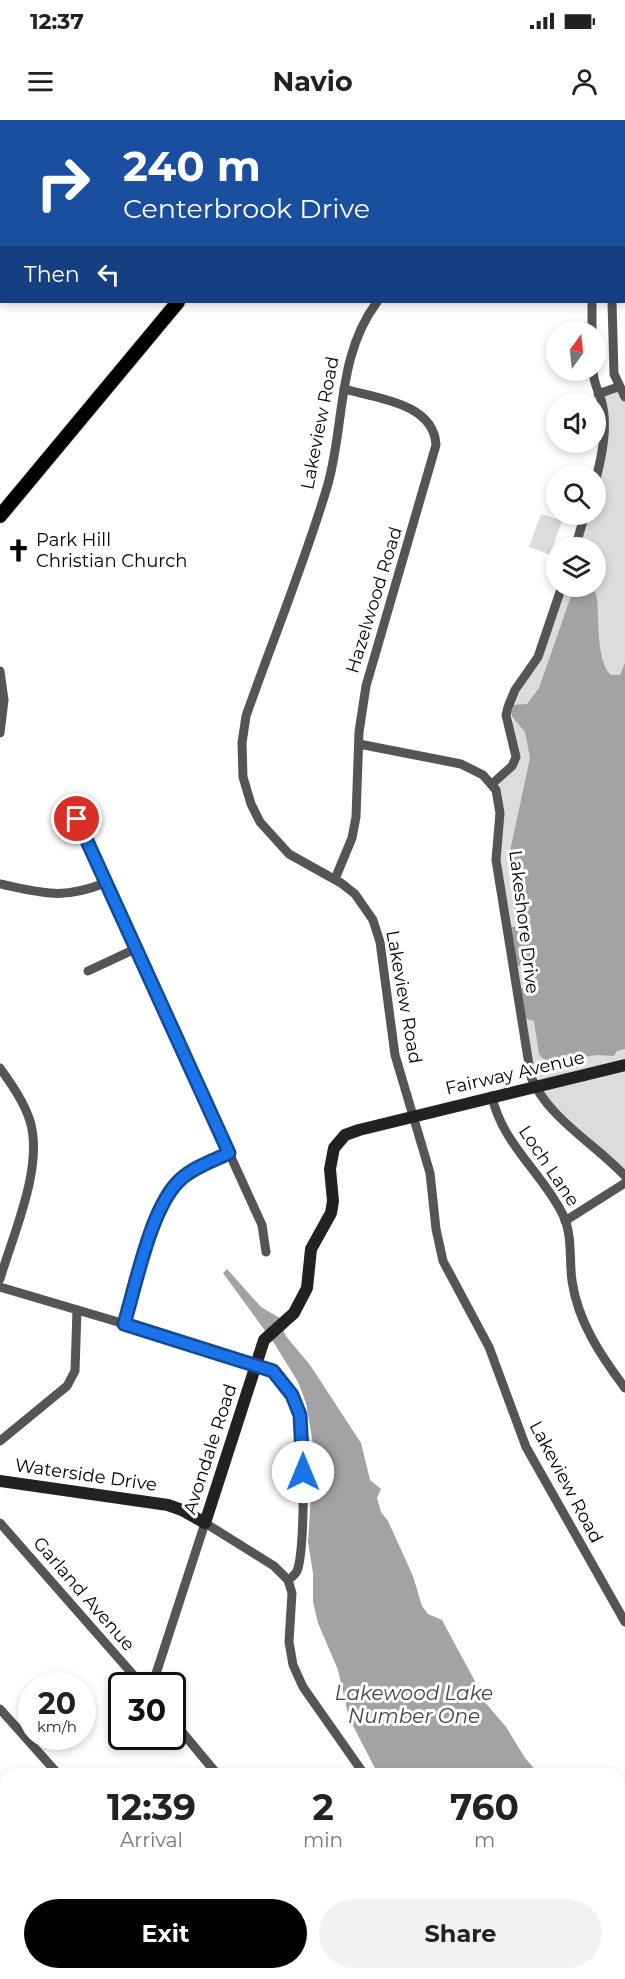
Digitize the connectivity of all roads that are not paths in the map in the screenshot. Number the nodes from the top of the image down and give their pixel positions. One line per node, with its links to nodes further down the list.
1 (177, 303): 10 (main road)
2 (376, 303): 7 (street, Lakeview Road)
3 (592, 303): 5 (street)
4 (612, 303): 6 (street)
5 (592, 321)
6 (618, 387): 8 (street); 9 (street)
7 (344, 389): 14 (street, Hazelwood Road); 17 (street, Lakeview Road)
8 (601, 393)
9 (625, 398)
10 (0, 516)
11 (558, 597): 15 (street)
12 (0, 671): 13 (street)
13 (0, 734)
14 (359, 744): 15 (street); 17 (street, Hazelwood Road)
15 (492, 784): 24 (street, Lakeshore Drive)
16 (77, 819): 18 (street)
17 (335, 879): 26 (street, Lakeview Road)
18 (105, 883): 19 (street); 20 (street)
19 (0, 884)
20 (135, 949): 21 (street); 27 (street)
21 (88, 971)
22 (625, 1065): 24 (street, Fairway Avenue)
23 (0, 1068): 32 (street)
24 (536, 1085): 25 (street, Fairway Avenue); 28 (street, Lakeshore Drive)
25 (492, 1096): 26 (street, Fairway Avenue); 30 (street, Loch Lane)
26 (413, 1116): 36 (street, Avondale Road); 43 (street, Lakeview Road)
27 (229, 1153): 31 (street); 35 (street)
28 (625, 1176)
29 (625, 1183): 30 (street)
30 (565, 1221): 37 (street, Loch Lane)
31 (266, 1252)
32 (0, 1279)
33 (0, 1287): 34 (street)
34 (76, 1310): 35 (street); 38 (street)
35 (124, 1324): 36 (street)
36 (256, 1363): 41 (street, Avondale Road); 42 (street)
37 (625, 1388)
38 (0, 1441)
39 (0, 1481): 41 (street, Waterside Drive)
40 (0, 1523): 44 (street, Garland Avenue)
41 (205, 1523): 42 (street, Waterside Drive); 45 (street, Avondale Road)
42 (288, 1581): 50 (street)
43 (625, 1622)
44 (131, 1672)
45 (157, 1672)
46 (0, 1709): 48 (street)
47 (186, 1736): 49 (street)
48 (52, 1768)
49 (213, 1768)
50 (360, 1768)

